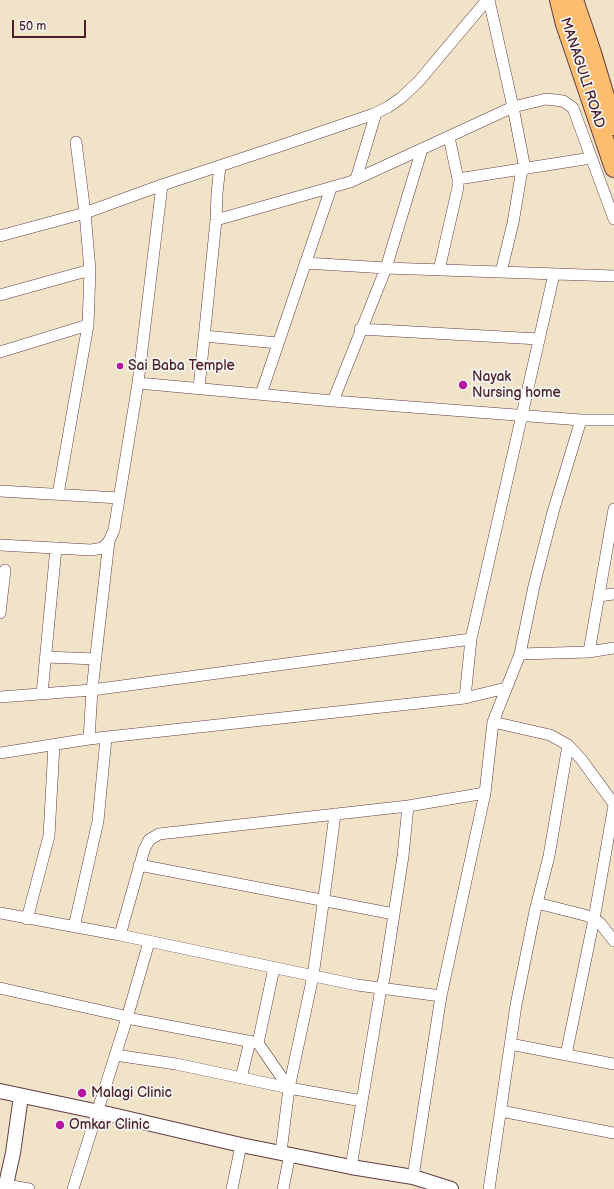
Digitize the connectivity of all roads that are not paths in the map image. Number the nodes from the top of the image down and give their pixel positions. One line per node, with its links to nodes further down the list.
1 (488, 0): 4 (street); 5 (street)
2 (560, 0): 12 (main road, MANAGULI ROAD)
3 (574, 0): 6 (main road, MANAGULI ROAD)
4 (513, 107): 7 (street); 10 (street); 13 (street)
5 (376, 112): 11 (street); 14 (street)
6 (614, 126)
7 (449, 137): 9 (street); 15 (street)
8 (76, 142): 18 (street)
9 (422, 149): 14 (street); 23 (street)
10 (591, 158): 13 (street); 19 (street)
11 (220, 166): 16 (street); 20 (street)
12 (614, 168)
13 (523, 169): 15 (street); 26 (street)
14 (356, 179): 17 (street)
15 (458, 179): 25 (street)
16 (162, 185): 18 (street); 36 (street)
17 (332, 188): 20 (street); 22 (street)
18 (85, 213): 21 (street); 24 (street)
19 (614, 219)
20 (216, 220): 32 (street)
21 (0, 236)
22 (305, 263): 23 (street); 34 (street)
23 (386, 268): 25 (street); 31 (street)
24 (90, 270): 29 (street); 30 (street)
25 (439, 270): 26 (street)
26 (500, 272): 27 (street)
27 (554, 274): 28 (street); 33 (street)
28 (614, 276)
29 (0, 295)
30 (88, 325): 35 (street); 44 (street)
31 (360, 330): 33 (street); 39 (street)
32 (204, 336): 34 (street); 37 (street)
33 (539, 339): 40 (street)
34 (278, 343): 38 (street)
35 (0, 352)
36 (138, 383): 37 (street); 45 (street)
37 (199, 388): 38 (street)
38 (261, 394): 39 (street)
39 (333, 401): 40 (street)
40 (522, 415): 41 (street); 54 (street)
41 (581, 420): 42 (street); 57 (street)
42 (614, 420)
43 (0, 491): 44 (street)
44 (58, 494): 45 (street)
45 (119, 498): 47 (street)
46 (614, 509): 52 (street)
47 (109, 541): 49 (street); 59 (street)
48 (0, 545): 49 (street)
49 (56, 548): 58 (street)
50 (5, 570): 53 (street)
51 (614, 594): 52 (street)
52 (599, 596): 56 (street)
53 (0, 613)
54 (472, 638): 61 (street); 64 (street)
55 (614, 648): 56 (street)
56 (589, 652): 57 (street)
57 (520, 654): 60 (street)
58 (46, 657): 59 (street); 62 (street)
59 (96, 659): 61 (street)
60 (506, 688): 64 (street); 65 (street)
61 (92, 690): 62 (street); 67 (street)
62 (42, 694): 63 (street)
63 (0, 696)
64 (465, 698): 66 (street)
65 (494, 722): 68 (street); 71 (street)
66 (106, 738): 67 (street); 84 (street)
67 (89, 739): 69 (street)
68 (568, 745): 72 (street); 79 (street)
69 (54, 746): 70 (street); 82 (street)
70 (0, 753)
71 (485, 793): 73 (street); 92 (street)
72 (614, 805): 75 (street)
73 (408, 806): 74 (street); 81 (street)
74 (335, 814): 76 (street); 78 (street)
75 (604, 857): 77 (street); 83 (street)
76 (139, 865): 78 (street); 85 (street)
77 (614, 866)
78 (324, 902): 81 (street); 89 (street)
79 (537, 903): 83 (street); 95 (street)
80 (0, 914): 82 (street)
81 (394, 914): 91 (street)
82 (27, 918): 84 (street)
83 (594, 919): 86 (street); 97 (street)
84 (74, 927): 85 (street)
85 (120, 935): 87 (street)
86 (614, 941)
87 (149, 942): 88 (street); 93 (street)
88 (274, 968): 89 (street); 94 (street)
89 (313, 976): 91 (street); 100 (street)
90 (0, 988): 93 (street)
91 (381, 988): 92 (street); 103 (street)
92 (441, 996): 110 (street)
93 (127, 1018): 94 (street); 96 (street)
94 (254, 1042): 99 (street); 100 (street)
95 (510, 1044): 97 (street); 104 (street)
96 (115, 1055): 99 (street); 105 (street)
97 (566, 1055): 98 (street)
98 (614, 1064)
99 (241, 1078): 100 (street)
100 (289, 1088): 103 (street); 108 (street)
101 (0, 1091): 102 (street)
102 (21, 1096): 105 (street); 111 (street)
103 (362, 1102): 109 (street)
104 (501, 1111): 106 (street); 117 (street)
105 (98, 1112): 107 (street); 114 (street)
106 (614, 1133)
107 (241, 1145): 108 (street); 115 (street)
108 (285, 1153): 109 (street); 116 (street)
109 (351, 1167): 110 (street)
110 (413, 1177): 112 (street)
111 (5, 1187): 113 (street)
112 (443, 1188)
113 (29, 1189)
114 (73, 1189)
115 (232, 1189)
116 (283, 1189)
117 (489, 1189)

